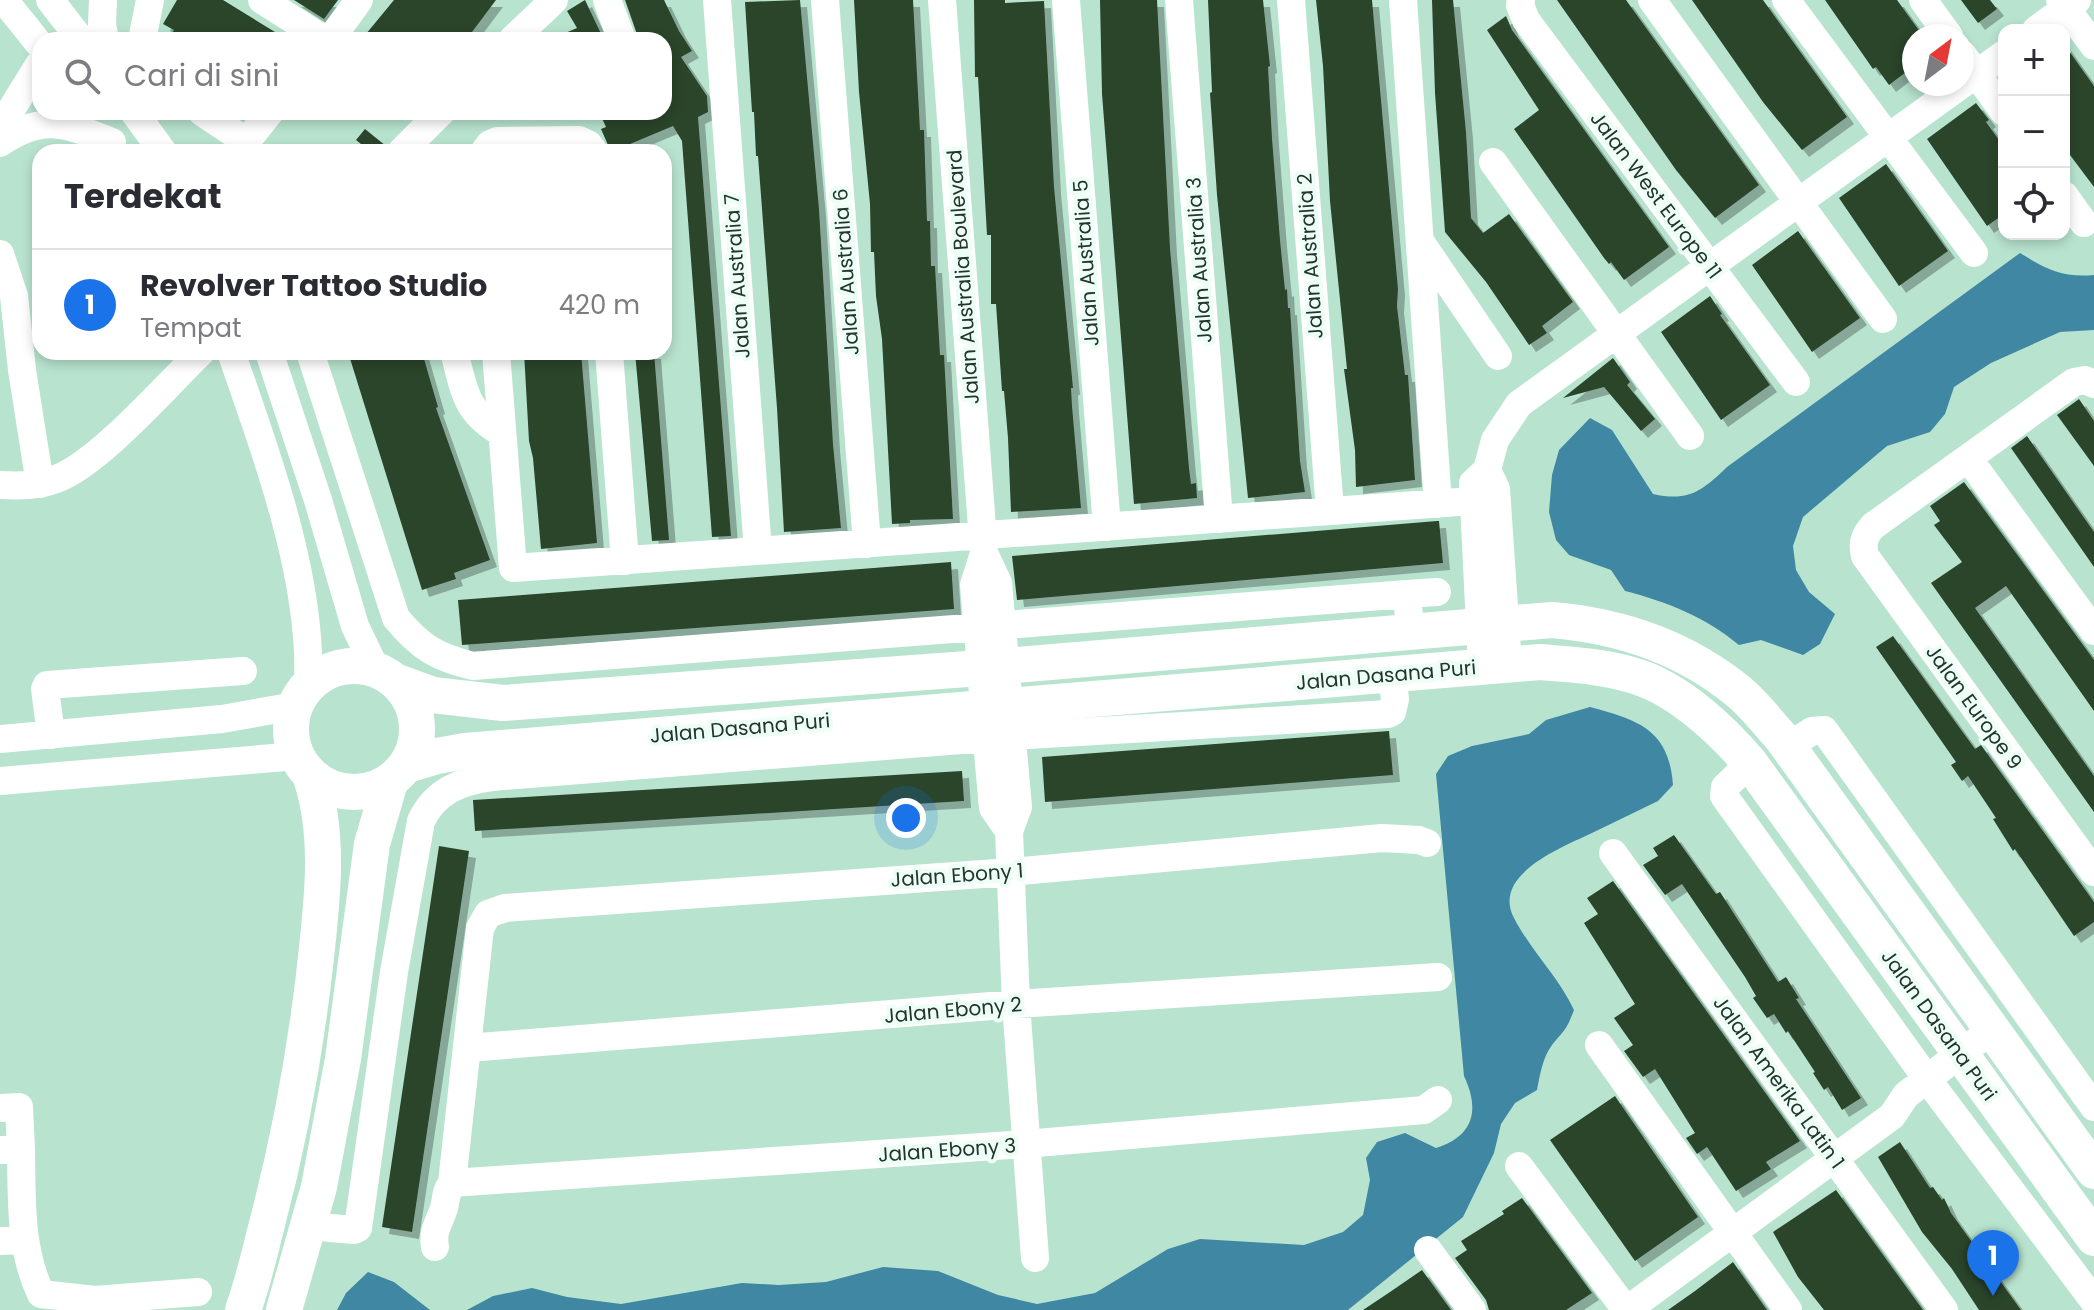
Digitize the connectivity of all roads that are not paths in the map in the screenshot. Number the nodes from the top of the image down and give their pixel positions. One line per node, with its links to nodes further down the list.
1 (103, 0): 23 (street)
2 (150, 0): 24 (street)
3 (262, 0): 25 (street)
4 (359, 0): 26 (street)
5 (554, 0): 27 (street)
6 (607, 0): 28 (street)
7 (717, 0): 83 (street, Jalan Australia 7)
8 (825, 0): 81 (street, Jalan Australia 6)
9 (942, 0): 82 (street, Jalan Australia Boulevard)
10 (1066, 0): 80 (street, Jalan Australia 5)
11 (1179, 0): 79 (street, Jalan Australia 3)
12 (1291, 0): 78 (street, Jalan Australia 2)
13 (1403, 0): 55 (street)
14 (1652, 0): 52 (street)
15 (1786, 0): 43 (street)
16 (1923, 0): 20 (street)
17 (1520, 2): 58 (street, Jalan West Europe 11)
18 (2068, 3): 21 (street); 30 (street)
19 (14, 4): 22 (street); 29 (street)
20 (1940, 24)
21 (2043, 24)
22 (32, 32)
23 (104, 32)
24 (144, 32)
25 (314, 32)
26 (333, 32)
27 (520, 32)
28 (619, 32)
29 (0, 38)
30 (2094, 46)
31 (1998, 56): 32 (street)
32 (1974, 63)
33 (1974, 71): 36 (street)
34 (32, 76): 42 (street)
35 (1933, 96): 43 (street)
36 (1998, 104)
37 (96, 120): 46 (street)
38 (140, 120): 47 (street)
39 (214, 120): 40 (street)
40 (264, 120)
41 (433, 120): 48 (street)
42 (0, 128)
43 (1888, 137): 52 (street); 56 (street)
44 (0, 143): 45 (street)
45 (108, 144)
46 (113, 144)
47 (157, 144)
48 (409, 144)
49 (490, 144): 50 (street)
50 (588, 144)
51 (1493, 162): 60 (street)
52 (1799, 203): 58 (street); 59 (street)
53 (2070, 203): 54 (street)
54 (2084, 223)
55 (1420, 240): 61 (street); 78 (street)
56 (1974, 253)
57 (0, 254): 74 (street)
58 (1710, 267): 60 (street); 69 (street, Jalan West Europe 11)
59 (1883, 319)
60 (1617, 335): 72 (street); 87 (street)
61 (1498, 356)
62 (193, 360): 74 (street)
63 (234, 360): 95 (street)
64 (272, 360): 77 (street)
65 (313, 360): 76 (street)
66 (456, 360): 71 (street)
67 (497, 360): 71 (street)
68 (610, 360): 84 (street)
69 (1796, 382)
70 (2090, 382): 73 (street)
71 (502, 433): 84 (street)
72 (1690, 436)
73 (1968, 458): 90 (street); 106 (street, Jalan Europe 9)
74 (40, 484): 75 (street)
75 (0, 485)
76 (357, 499): 77 (street); 88 (street)
77 (321, 511): 94 (street)
78 (1330, 511): 79 (street)
79 (1219, 519): 80 (street)
80 (1107, 527): 82 (street)
81 (867, 544): 82 (street); 83 (street)
82 (984, 544): 88 (street, Jalan Australia Boulevard)
83 (758, 551): 84 (street)
84 (625, 561)
85 (1437, 592): 86 (street)
86 (1407, 594): 88 (street); 89 (street)
87 (1493, 625): 89 (main road, Jalan Dasana Puri); 92 (street); 99 (main road, Jalan Dasana Puri)
88 (990, 626): 91 (street, Jalan Australia Boulevard)
89 (1410, 631): 91 (main road, Jalan Dasana Puri)
90 (2094, 631)
91 (993, 666): 94 (main road, Jalan Dasana Puri); 96 (street, Jalan Australia Boulevard)
92 (1495, 666): 96 (main road, Jalan Dasana Puri); 100 (main road, Jalan Dasana Puri)
93 (243, 671): 97 (street)
94 (386, 676): 95 (main road); 102 (main road)
95 (301, 695): 97 (street); 101 (main road)
96 (998, 722): 102 (main road, Jalan Dasana Puri); 107 (street, Jalan Australia Boulevard); 109 (street)
97 (51, 735): 98 (street)
98 (0, 739)
99 (1788, 747): 112 (main road, Jalan Dasana Puri); 118 (street)
100 (1750, 763): 115 (main road, Jalan Dasana Puri); 116 (street)
101 (304, 766): 102 (main road); 103 (street); 136 (main road)
102 (398, 773): 108 (main road)
103 (0, 781)
104 (1427, 843): 107 (street, Jalan Ebony 1)
105 (1613, 853): 122 (street, Jalan Amerika Latin 1)
106 (2093, 870)
107 (1011, 872): 111 (street); 114 (street, Jalan Ebony 1)
108 (355, 967): 109 (street); 127 (main road)
109 (394, 972): 127 (street)
110 (1438, 977): 111 (street, Jalan Ebony 2)
111 (1016, 1004): 114 (street, Jalan Ebony 2); 120 (street)
112 (1997, 1038): 115 (street); 124 (main road, Jalan Dasana Puri)
113 (1599, 1045): 128 (street)
114 (468, 1048): 125 (street)
115 (1966, 1062): 116 (street); 129 (main road, Jalan Dasana Puri)
116 (1933, 1086): 122 (street); 135 (street)
117 (1438, 1100): 120 (street, Jalan Ebony 3)
118 (2094, 1107)
119 (0, 1108): 121 (street)
120 (1025, 1144): 125 (street, Jalan Ebony 3); 133 (street)
121 (10, 1150): 126 (street)
122 (1835, 1160): 128 (street); 141 (street, Jalan Amerika Latin 1)
123 (1519, 1166): 139 (street)
124 (2094, 1171)
125 (452, 1183): 131 (street)
126 (11, 1196): 130 (street)
127 (308, 1226): 137 (main road)
128 (1733, 1233): 139 (street); 140 (street)
129 (2094, 1238)
130 (12, 1240): 134 (street)
131 (435, 1247)
132 (1428, 1250): 138 (street)
133 (1035, 1258)
134 (198, 1292)
135 (2094, 1301)
136 (243, 1310)
137 (284, 1310)
138 (1472, 1310)
139 (1627, 1310)
140 (1788, 1310)
141 (1944, 1310)

